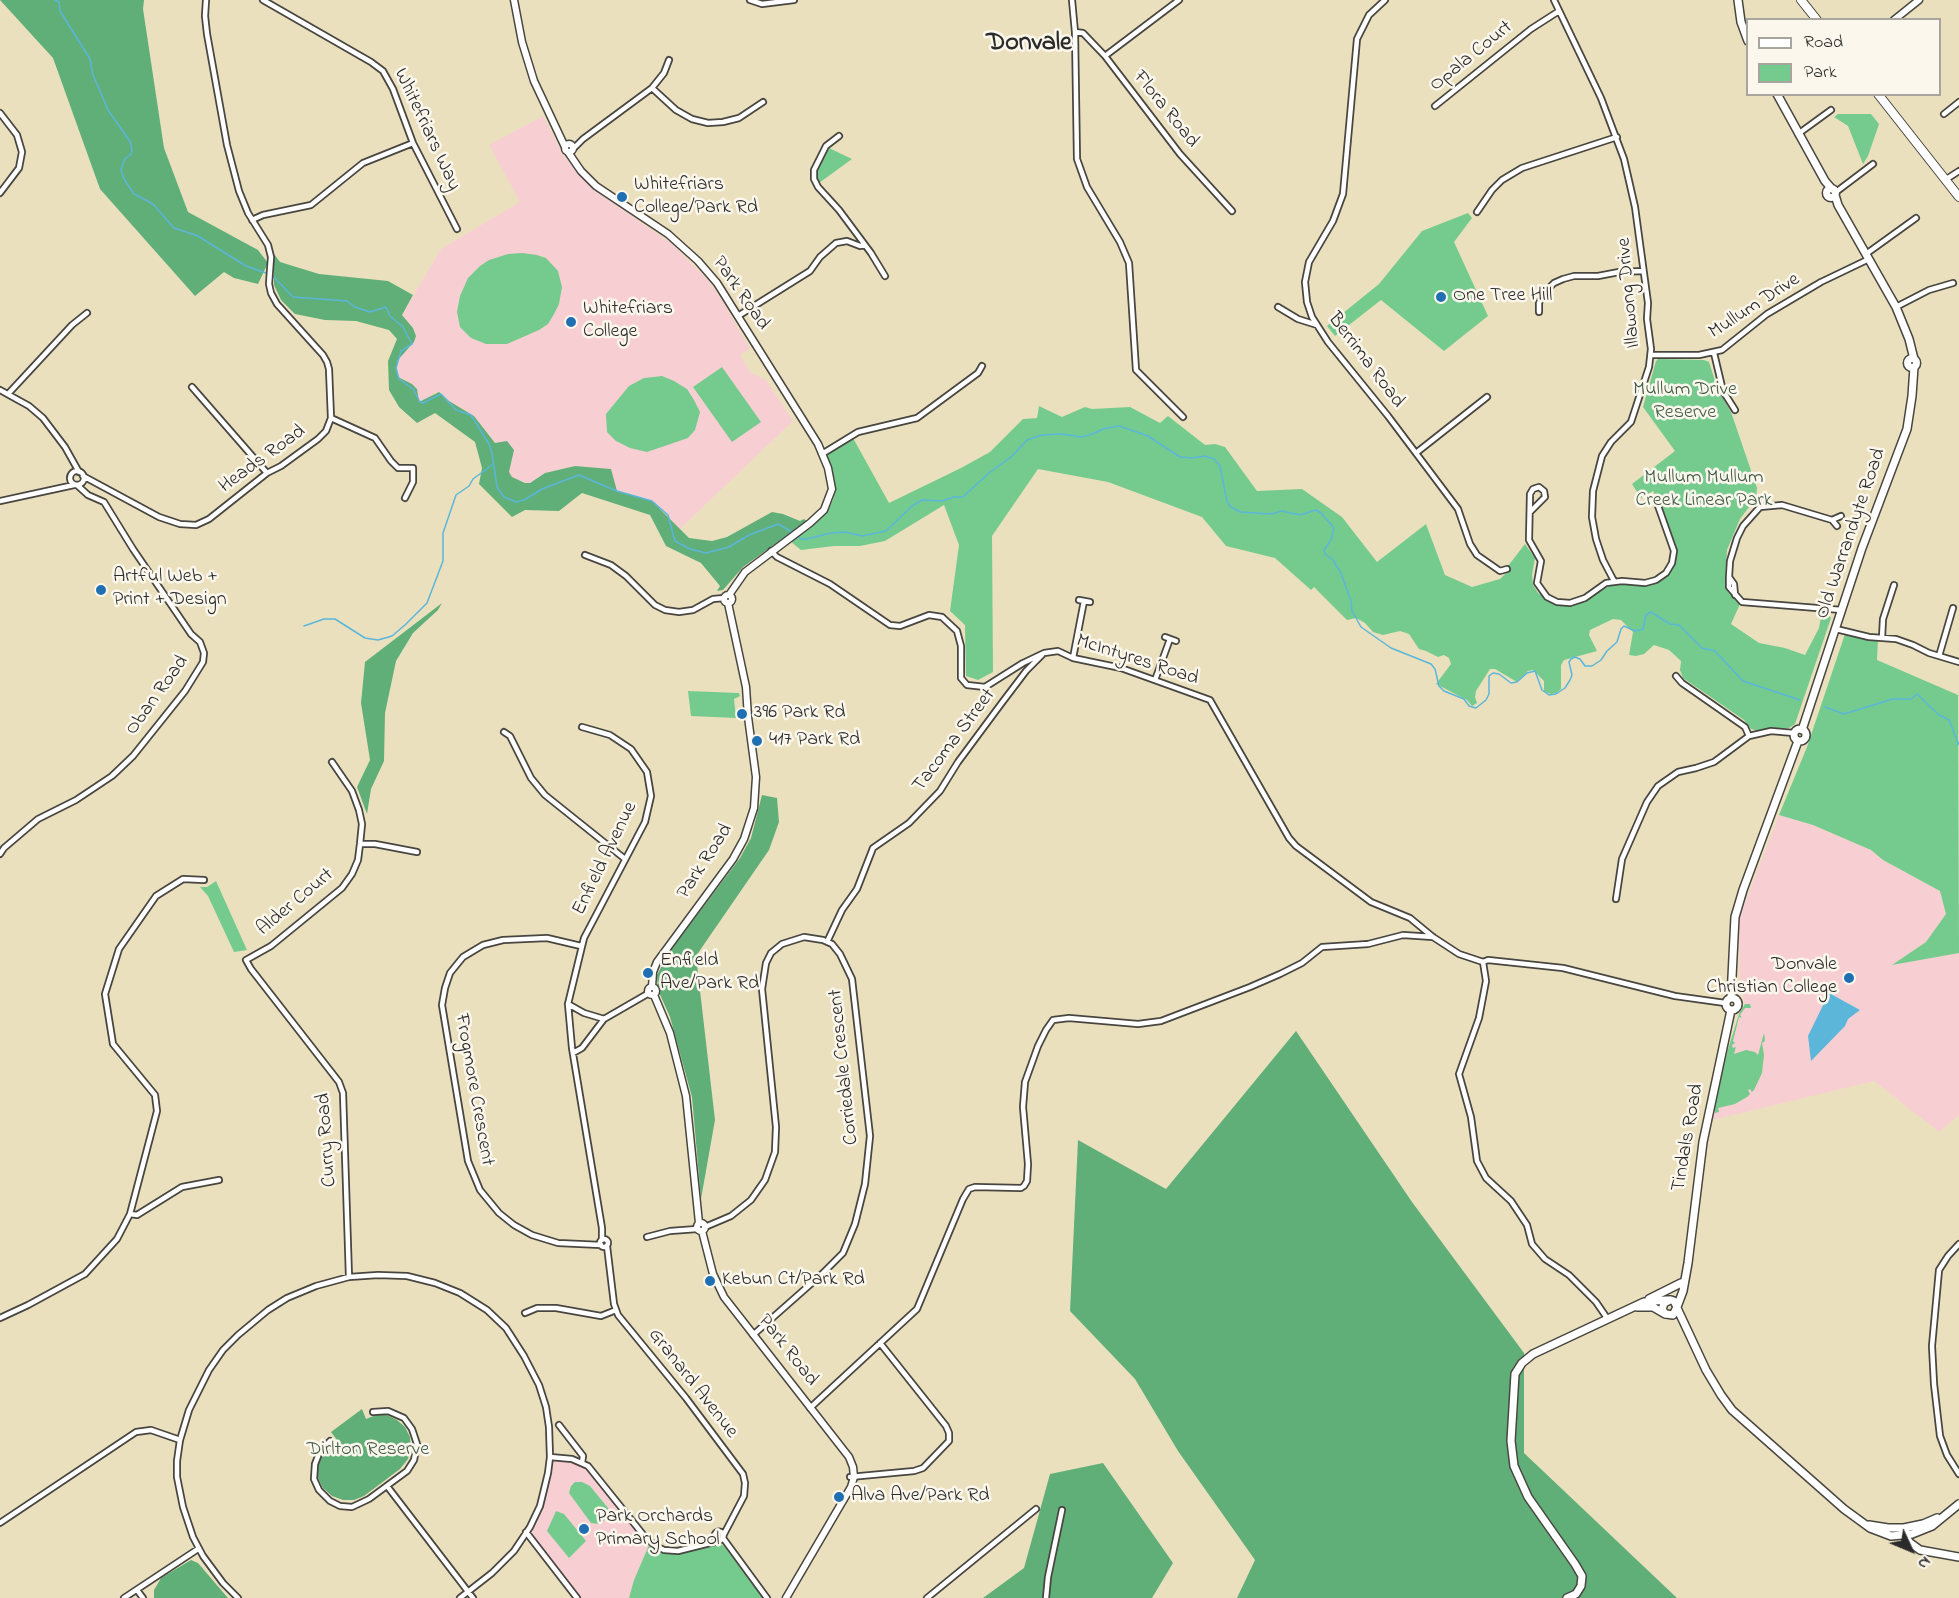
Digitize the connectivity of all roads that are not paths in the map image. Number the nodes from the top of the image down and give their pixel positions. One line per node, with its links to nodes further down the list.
1 (206, 0): 43 (street, Heads Road)
2 (263, 0): 32 (street, Whitefriars Way)
3 (514, 0): 33 (street, Park Road)
4 (750, 0): 5 (street)
5 (794, 0)
6 (1072, 0): 16 (street)
7 (1179, 0): 18 (street)
8 (1385, 0): 55 (street, Berrima Road)
9 (1554, 0): 13 (street, Illawong Drive)
10 (1737, 0): 17 (main road)
11 (1801, 0): 14 (main road)
12 (1919, 0): 15 (street)
13 (1559, 12): 25 (street, Opala Court); 31 (street, Illawong Drive)
14 (1815, 18)
15 (1896, 18)
16 (1075, 32): 18 (street, Flora Road); 64 (street)
17 (1746, 36)
18 (1105, 56): 40 (street, Flora Road)
19 (669, 60): 20 (street)
20 (652, 88): 23 (street); 33 (street)
21 (1778, 96): 29 (main road, Old Warrandyte Road)
22 (1880, 96): 36 (main road)
23 (763, 102)
24 (1959, 102): 28 (street)
25 (1434, 106)
26 (1831, 110): 29 (street)
27 (0, 113): 38 (street)
28 (1944, 114)
29 (1798, 134): 37 (main road, Old Warrandyte Road)
30 (839, 136): 45 (street)
31 (1617, 137): 41 (street); 47 (street, Illawong Drive)
32 (413, 143): 43 (street); 44 (street, Whitefriars Way)
33 (570, 147): 54 (street, Park Road)
34 (1873, 164): 37 (street)
35 (1959, 171): 36 (street)
36 (1945, 180): 39 (main road)
37 (1834, 192): 46 (main road, Old Warrandyte Road)
38 (0, 193)
39 (1959, 197)
40 (1232, 211)
41 (1477, 212)
42 (1916, 218): 46 (street, Mullum Drive)
43 (252, 220): 65 (street, Heads Road)
44 (457, 229)
45 (865, 246): 48 (street); 54 (street)
46 (1867, 256): 51 (main road, Old Warrandyte Road); 56 (street, Mullum Drive)
47 (1643, 271): 52 (street); 57 (street, Illawong Drive)
48 (885, 276)
49 (1953, 282): 51 (street)
50 (1278, 307): 55 (street)
51 (1896, 307): 87 (main road, Old Warrandyte Road)
52 (1539, 312)
53 (87, 314): 61 (street)
54 (738, 316): 67 (street, Park Road)
55 (1317, 325): 66 (street, Berrima Road)
56 (1714, 353): 57 (street, Mullum Drive); 63 (street)
57 (1651, 356): 82 (street, Illawong Drive)
58 (982, 366): 67 (street)
59 (192, 387): 68 (street)
60 (0, 390): 61 (street)
61 (8, 394): 69 (street, Oban Road)
62 (1487, 397): 66 (street)
63 (1735, 410)
64 (1183, 417)
65 (331, 418): 68 (street, Heads Road); 72 (street)
66 (1416, 453): 81 (street, Berrima Road)
67 (822, 454): 79 (street, Park Road)
68 (267, 473): 70 (street, Heads Road)
69 (79, 474): 70 (street, Heads Road); 71 (street); 71 (street, Oban Road)
70 (91, 478): 71 (street)
71 (78, 483): 73 (street); 106 (street, Oban Road)
72 (405, 498)
73 (0, 501)
74 (1650, 508): 82 (street)
75 (1530, 512): 75 (street); 82 (street)
76 (1841, 516): 77 (street)
77 (1832, 520): 78 (street); 87 (street)
78 (1837, 526)
79 (771, 551): 84 (street, Park Road); 95 (street, McIntyres Road)
80 (585, 555): 84 (street)
81 (1507, 569)
82 (1614, 581)
83 (1894, 585): 89 (street)
84 (727, 599): 115 (street, Park Road)
85 (1084, 601): 93 (street)
86 (1953, 608): 92 (street)
87 (1842, 610): 88 (main road, Old Warrandyte Road)
88 (1836, 629): 89 (street); 100 (main road, Old Warrandyte Road)
89 (1882, 638): 92 (street)
90 (1176, 641): 98 (street)
91 (1044, 653): 93 (street, McIntyres Road); 95 (street, McIntyres Road); 96 (street, Tacoma Street)
92 (1939, 656): 94 (street)
93 (1073, 658): 98 (street, McIntyres Road)
94 (1959, 662)
95 (1023, 663): 96 (street)
96 (1026, 672): 111 (street, Tacoma Street)
97 (1676, 676): 102 (street)
98 (1155, 680): 110 (street, McIntyres Road)
99 (582, 727): 107 (street, Enfield Avenue)
100 (1798, 731): 102 (street); 116 (main road)
101 (504, 732): 107 (street)
102 (1749, 736): 109 (street)
103 (332, 762): 104 (street, Alder Court)
104 (360, 844): 105 (street); 113 (street, Alder Court)
105 (417, 852)
106 (0, 854)
107 (625, 859): 112 (street, Enfield Avenue)
108 (204, 880): 122 (street)
109 (1616, 899)
110 (1433, 937): 114 (street, McIntyres Road); 141 (street)
111 (827, 942): 123 (street); 140 (street, Corriedale Crescent)
112 (581, 946): 117 (street, Enfield Avenue); 125 (street, Frogmore Crescent)
113 (246, 960): 128 (street, Curry Road)
114 (1483, 962): 116 (street, McIntyres Road); 138 (street)
115 (651, 992): 119 (street); 123 (street, Park Road)
116 (1728, 1000): 118 (main road); 118 (main road)
117 (567, 1004): 119 (street); 120 (street, Enfield Avenue)
118 (1731, 1010): 127 (main road, Tindals Road)
119 (604, 1019): 120 (street)
120 (573, 1050): 125 (street, Enfield Avenue)
121 (219, 1180): 122 (street)
122 (130, 1215): 137 (street)
123 (701, 1228): 124 (street); 140 (street, Park Road)
124 (647, 1237)
125 (603, 1243): 134 (street, Granard Avenue)
126 (1959, 1244): 149 (street)
127 (1686, 1273): 129 (main road, Tindals Road); 133 (main road, Tindals Road)
128 (348, 1277): 145 (street); 147 (street)
129 (1681, 1283): 130 (main road, Tindals Road); 131 (main road)
130 (1670, 1300): 131 (main road); 133 (main road); 136 (main road)
131 (1644, 1302): 132 (main road)
132 (1631, 1308): 136 (main road); 138 (main road)
133 (1677, 1308): 136 (main road); 139 (main road)
134 (616, 1310): 135 (street); 160 (street, Granard Avenue)
135 (525, 1313)
136 (1666, 1314): 139 (main road)
137 (0, 1318)
138 (1607, 1318): 176 (main road)
139 (1687, 1331): 159 (main road)
140 (753, 1335): 142 (street, Park Road)
141 (880, 1343): 142 (street); 150 (street)
142 (810, 1408): 150 (street, Park Road)
143 (373, 1412): 151 (street)
144 (559, 1425): 148 (street)
145 (180, 1440): 156 (street); 162 (street)
146 (330, 1441): 151 (street)
147 (550, 1457): 148 (street); 158 (street)
148 (582, 1462): 160 (street)
149 (1959, 1474)
150 (852, 1477): 166 (street)
151 (387, 1486): 165 (street)
152 (1959, 1504): 155 (main road)
153 (1036, 1509): 174 (street)
154 (1062, 1510): 175 (street)
155 (1945, 1515): 157 (main road); 159 (main road)
156 (0, 1523)
157 (1925, 1530): 159 (main road); 161 (main road)
158 (526, 1532): 165 (street); 172 (street)
159 (1907, 1532): 161 (main road)
160 (720, 1538): 173 (street)
161 (1916, 1545): 163 (main road)
162 (198, 1549): 164 (street); 169 (street)
163 (1959, 1557)
164 (137, 1590): 167 (street); 168 (street)
165 (468, 1592): 170 (street); 171 (street)
166 (785, 1596)
167 (124, 1598)
168 (143, 1598)
169 (238, 1598)
170 (460, 1598)
171 (473, 1598)
172 (577, 1598)
173 (767, 1598)
174 (927, 1598)
175 (1046, 1598)
176 (1567, 1598)

